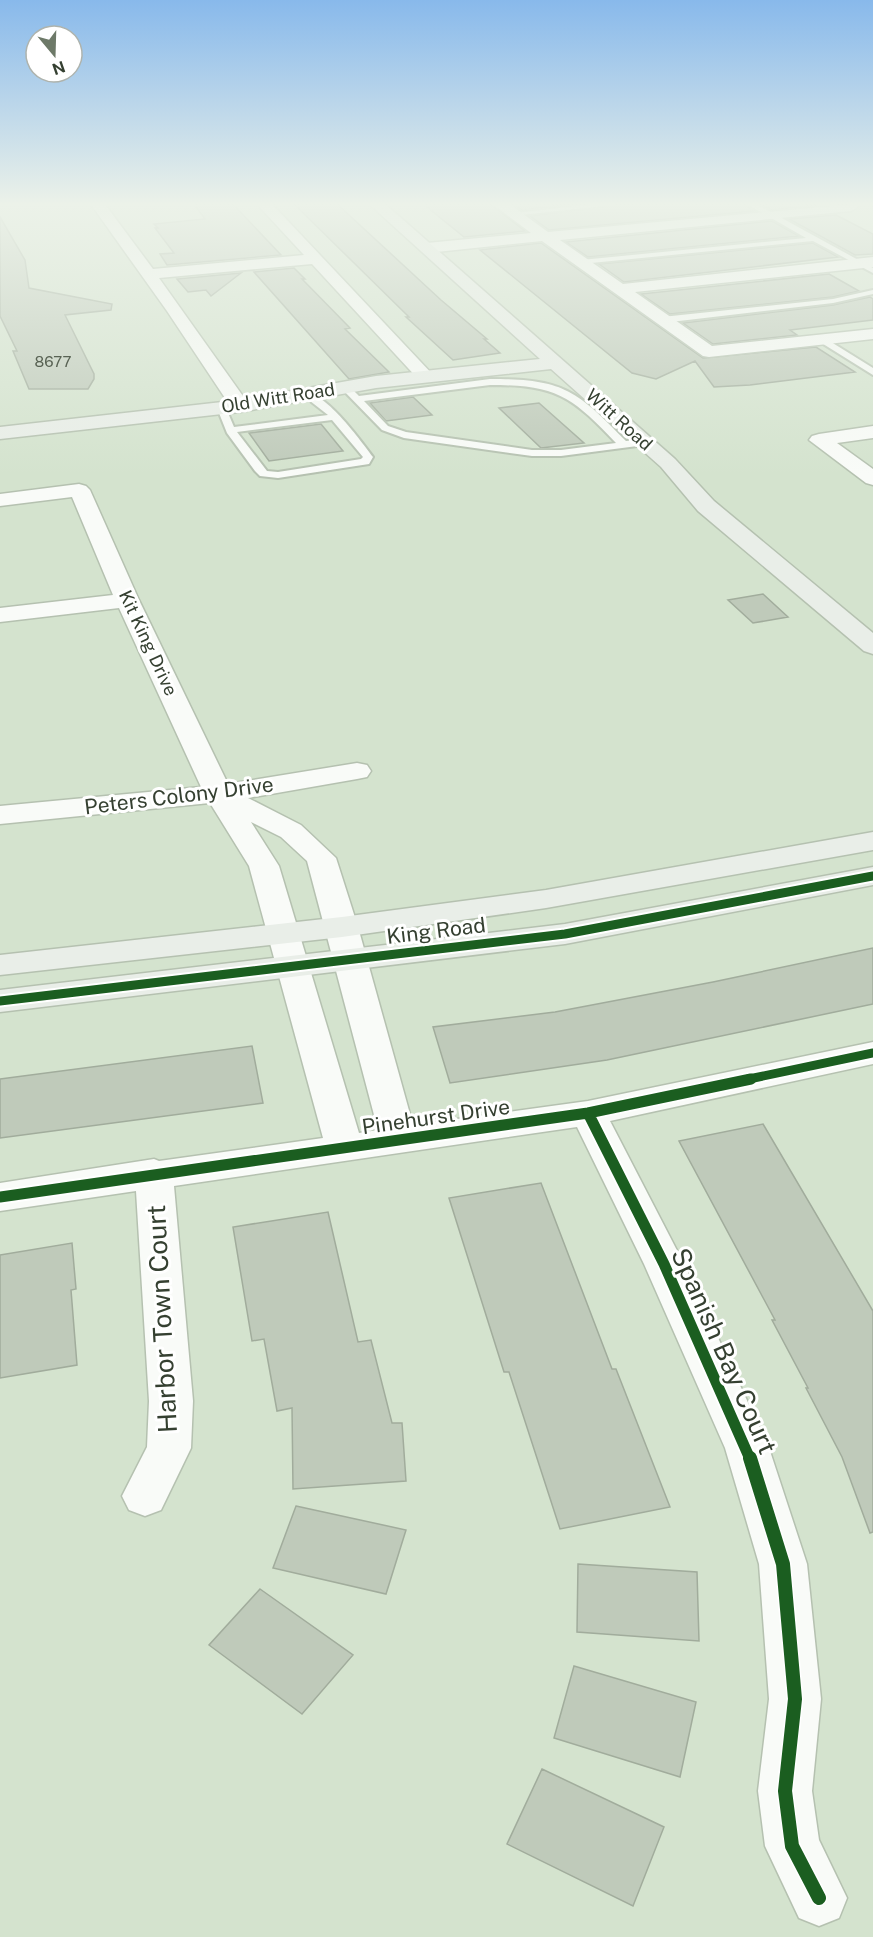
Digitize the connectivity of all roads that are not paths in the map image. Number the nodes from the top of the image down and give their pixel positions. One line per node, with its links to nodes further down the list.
1 (161, 293): 14 (street)
2 (348, 293): 11 (street)
3 (478, 293): 9 (street, Witt Road)
4 (624, 293): 6 (street)
5 (867, 293): 6 (lane)
6 (662, 320): 8 (street)
7 (873, 334): 8 (street)
8 (823, 340): 10 (lane)
9 (556, 363): 11 (street, Old Witt Road); 19 (street, Witt Road)
10 (873, 372)
11 (426, 377): 12 (street, Old Witt Road)
12 (351, 393): 13 (street, Old Witt Road); 20 (lane); 20 (lane)
13 (308, 395): 14 (street, Old Witt Road); 15 (lane)
14 (231, 407): 16 (lane); 18 (street, Old Witt Road)
15 (334, 417): 16 (lane); 16 (lane)
16 (231, 430)
17 (873, 432): 21 (street)
18 (0, 433)
19 (645, 442): 20 (lane); 25 (street, Witt Road)
20 (624, 445)
21 (873, 479)
22 (0, 500): 23 (street, Kit King Drive)
23 (127, 600): 24 (street); 27 (street, Kit King Drive)
24 (0, 615)
25 (869, 642)
26 (357, 771): 27 (street, Peters Colony Drive)
27 (219, 794): 28 (street, Peters Colony Drive); 31 (street); 32 (street, Kit King Drive)
28 (0, 815)
29 (873, 841): 31 (street, King Road)
30 (873, 876): 33 (street, King Road)
31 (342, 927): 32 (street, King Road); 33 (street)
32 (285, 932): 34 (street, King Road); 35 (street, Kit King Drive)
33 (350, 960): 35 (street, King Road); 39 (street)
34 (0, 965)
35 (294, 967): 36 (street, King Road); 40 (street, Kit King Drive)
36 (0, 1001)
37 (873, 1053): 38 (street, Pinehurst Drive)
38 (588, 1113): 39 (street, Pinehurst Drive); 44 (street, Spanish Bay Court)
39 (399, 1140): 40 (street, Pinehurst Drive)
40 (345, 1148): 41 (street, Pinehurst Drive)
41 (154, 1173): 42 (street, Pinehurst Drive); 43 (street, Harbor Town Court)
42 (0, 1197)
43 (145, 1496)
44 (819, 1898)

